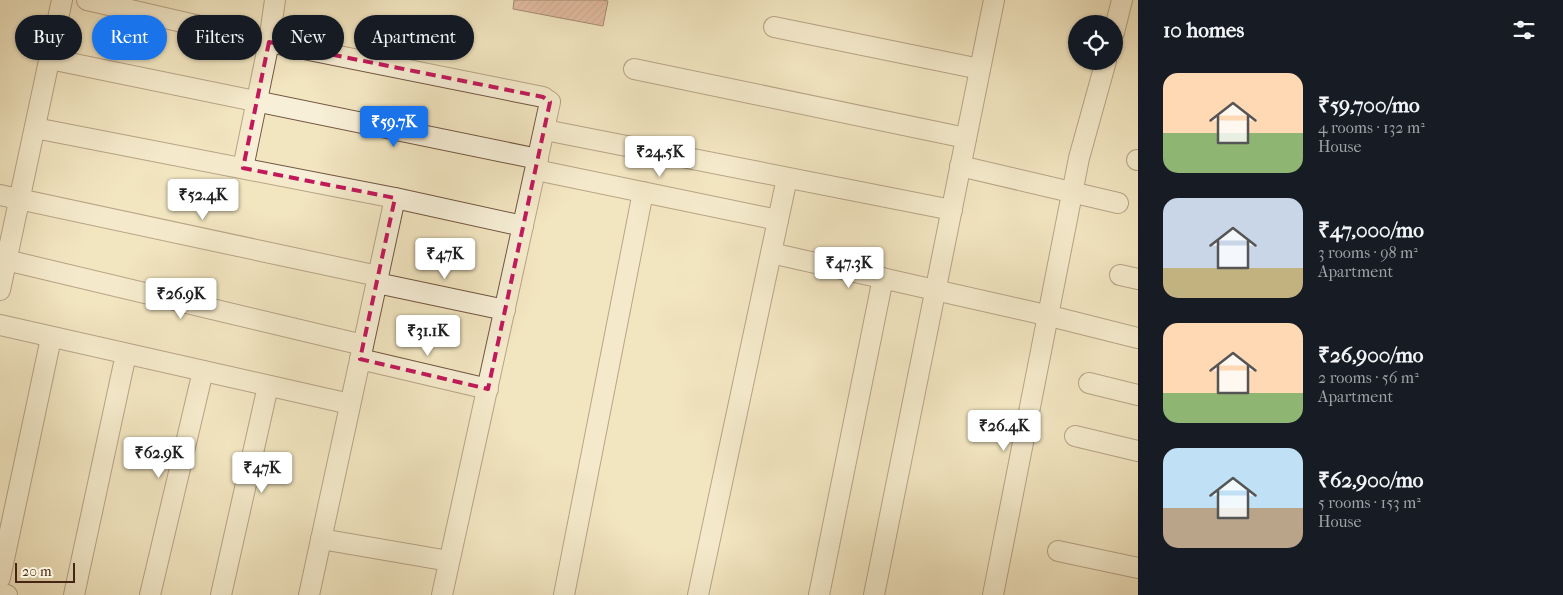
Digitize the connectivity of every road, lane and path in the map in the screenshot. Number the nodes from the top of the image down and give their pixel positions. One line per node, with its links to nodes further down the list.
1 (62, 0): 6 (street)
2 (87, 0): 9 (street)
3 (275, 0): 9 (street)
4 (994, 0): 13 (street)
5 (1122, 0): 7 (street)
6 (59, 15)
7 (1118, 15)
8 (774, 27): 13 (street)
9 (269, 42): 15 (street); 17 (street)
10 (50, 60): 16 (street)
11 (55, 60): 15 (street)
12 (634, 69): 18 (street)
13 (980, 69): 18 (street)
14 (1104, 70): 24 (street)
15 (256, 103): 19 (street); 21 (street)
16 (35, 128): 21 (street); 27 (street)
17 (545, 130): 19 (street); 22 (street)
18 (966, 138): 20 (street)
19 (537, 164): 23 (street); 31 (street)
20 (960, 166): 24 (street); 29 (street)
21 (243, 168): 26 (street)
22 (787, 178): 29 (street); 30 (street)
23 (643, 192): 30 (street); 65 (street)
24 (1074, 193): 28 (street); 39 (street)
25 (0, 196): 27 (street)
26 (396, 198): 31 (street); 35 (street)
27 (20, 199): 33 (street); 35 (street)
28 (1118, 203)
29 (952, 210): 37 (street)
30 (778, 220): 32 (street)
31 (523, 226): 38 (street)
32 (771, 253): 34 (street); 66 (street)
33 (6, 260): 36 (street); 43 (street)
34 (883, 278): 37 (street); 67 (street)
35 (378, 280): 38 (street); 43 (street)
36 (0, 290)
37 (936, 290): 39 (street); 68 (street)
38 (505, 310): 48 (street)
39 (1050, 316): 42 (street); 69 (street)
40 (0, 325): 41 (street)
41 (51, 338): 44 (street); 57 (street)
42 (1138, 338)
43 (362, 352): 48 (street); 50 (street)
44 (126, 354): 45 (street); 60 (street)
45 (203, 371): 47 (street); 61 (street)
46 (1089, 383): 49 (street)
47 (268, 386): 50 (street); 62 (street)
48 (488, 390): 55 (street)
49 (1138, 395)
50 (350, 404): 53 (street)
51 (1075, 436): 52 (street)
52 (1138, 451)
53 (321, 539): 55 (street); 63 (street)
54 (1058, 551): 56 (street)
55 (450, 561): 64 (street)
56 (1138, 568)
57 (0, 578)
58 (0, 594): 59 (street)
59 (7, 595)
60 (74, 595)
61 (150, 595)
62 (221, 595)
63 (309, 595)
64 (442, 595)
65 (564, 595)
66 (698, 595)
67 (819, 595)
68 (874, 595)
69 (993, 595)

